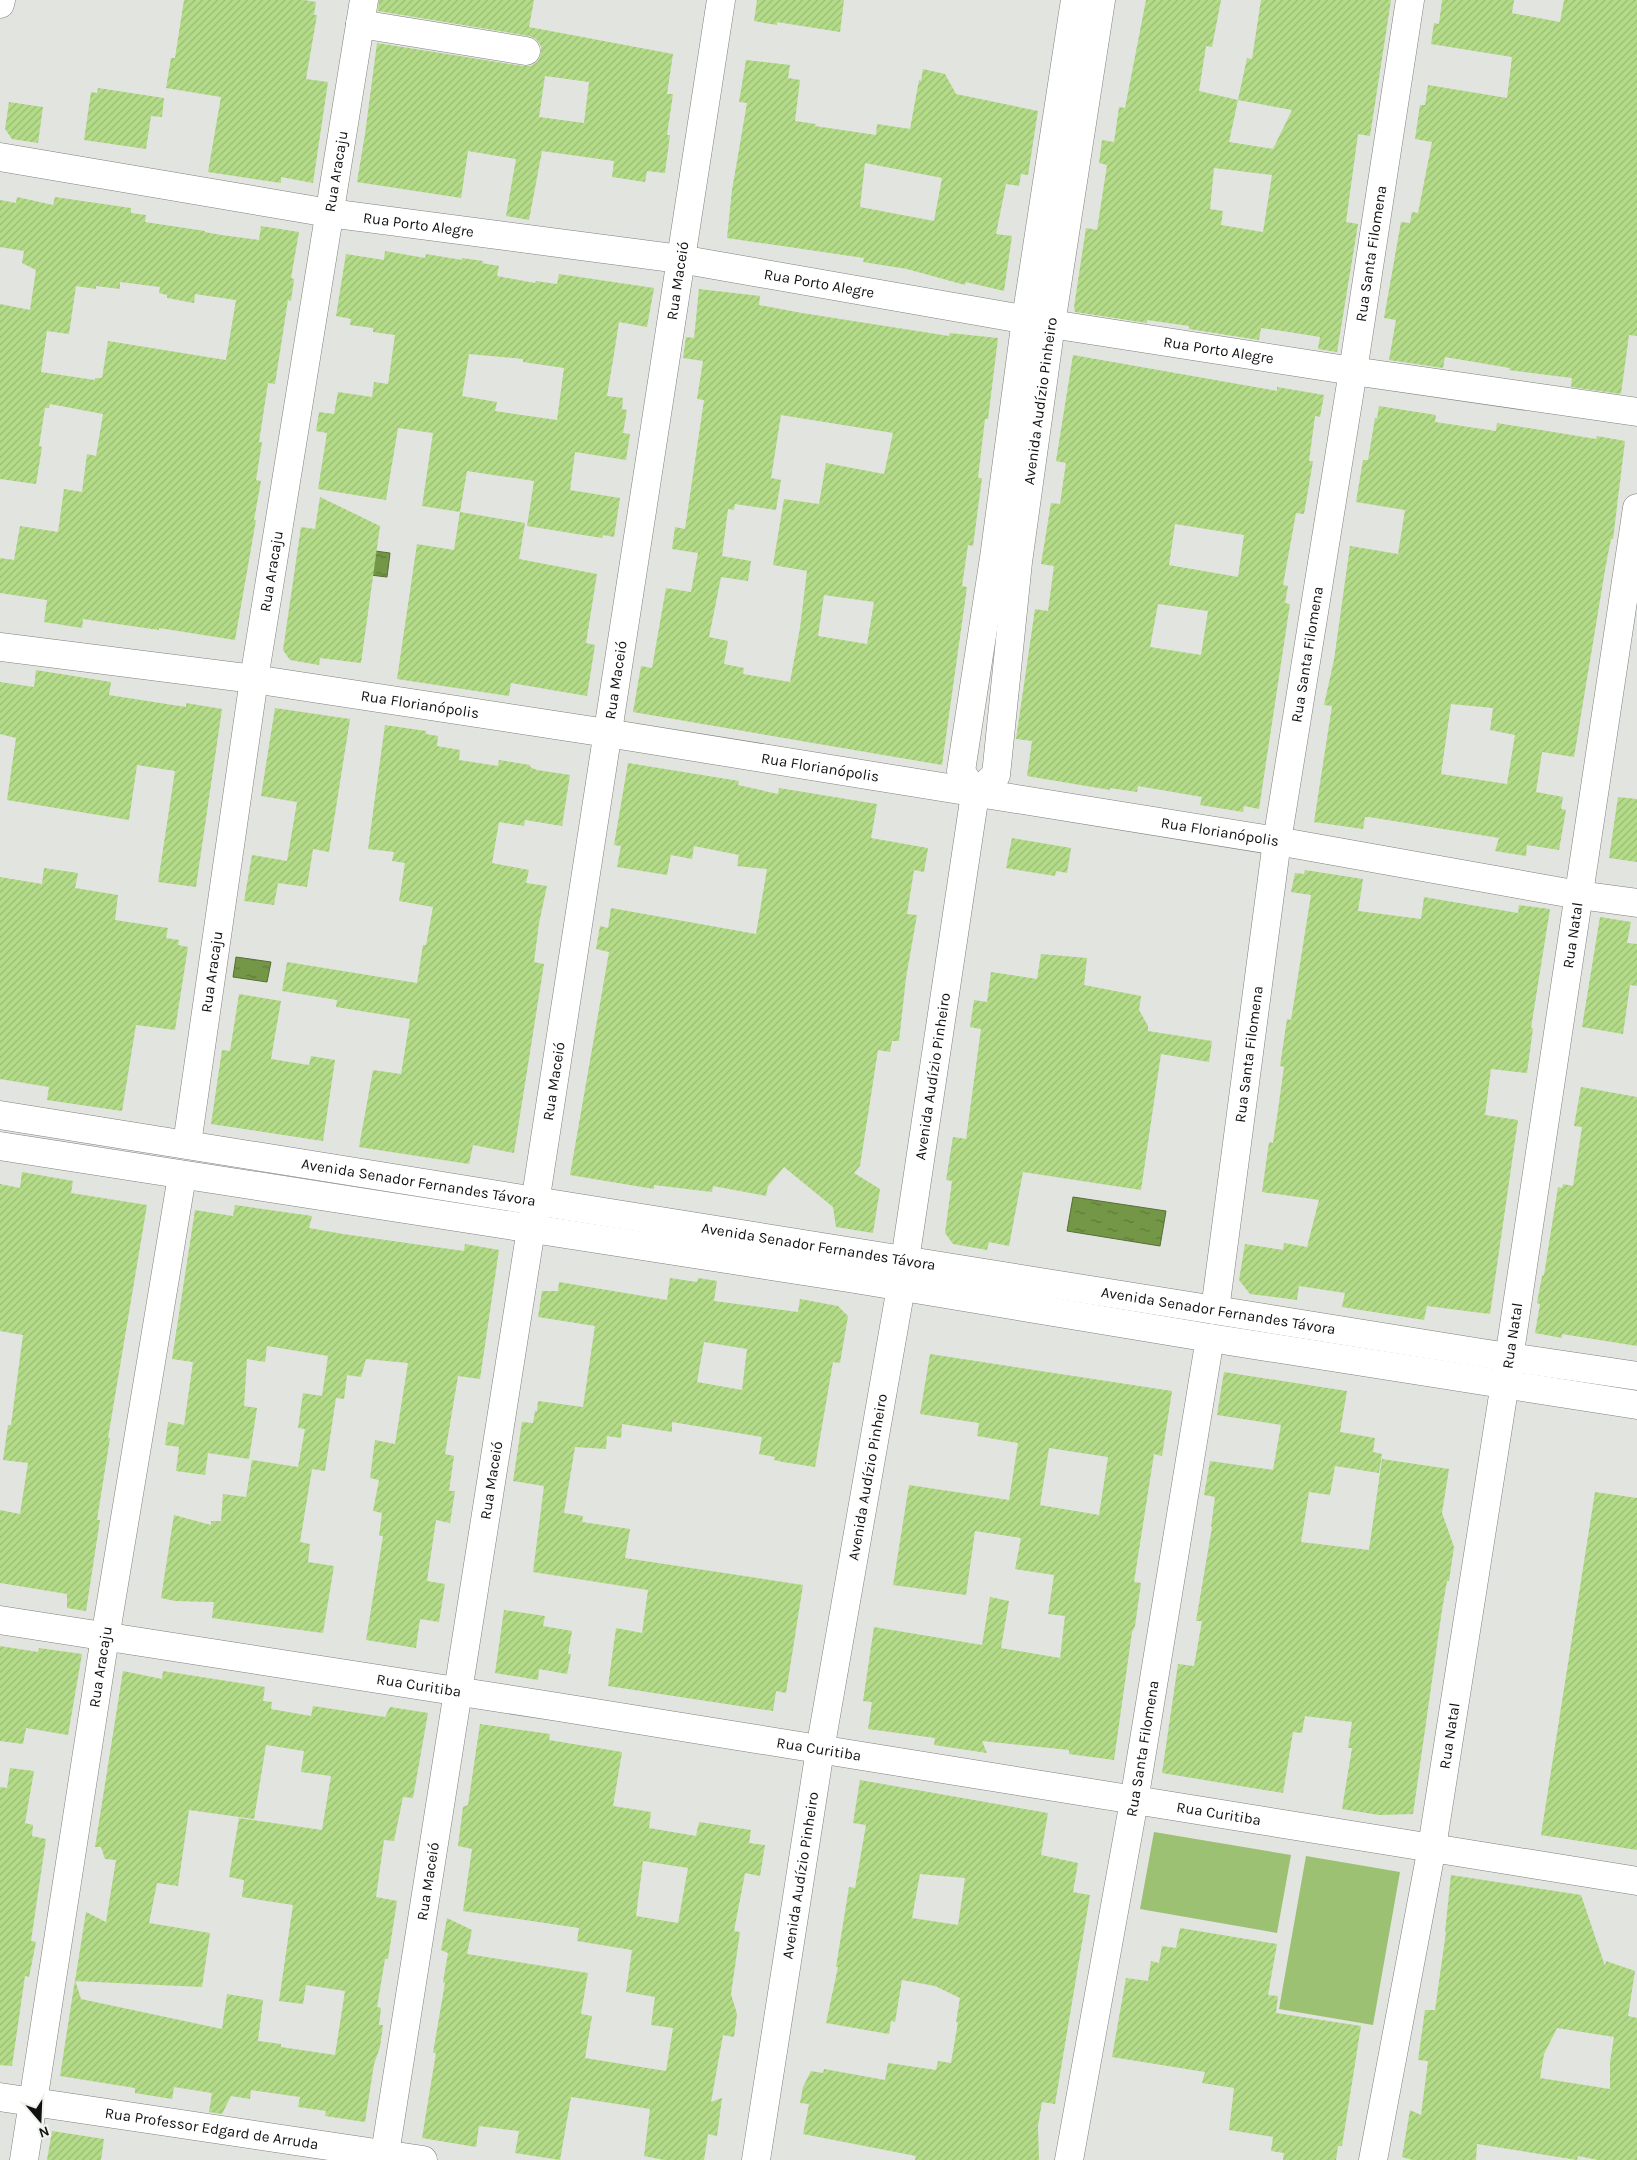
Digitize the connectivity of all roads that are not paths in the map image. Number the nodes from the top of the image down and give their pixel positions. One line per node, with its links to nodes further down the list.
1 (1, 0): 4 (street)
2 (721, 0): 10 (street, Rua Maceió)
3 (1410, 0): 12 (street, Rua Santa Filomena)
4 (0, 4)
5 (361, 6): 7 (street); 9 (street, Rua Aracaju)
6 (1087, 6): 11 (street, Avenida Audízio Pinheiro)
7 (526, 51)
8 (0, 157): 9 (street, Rua Porto Alegre)
9 (328, 213): 10 (street, Rua Porto Alegre); 16 (street, Rua Aracaju)
10 (680, 259): 11 (street, Rua Porto Alegre); 17 (street, Rua Maceió)
11 (1038, 321): 12 (street, Rua Porto Alegre); 18 (street, Avenida Audízio Pinheiro)
12 (1353, 371): 13 (street, Rua Porto Alegre); 19 (street, Rua Santa Filomena)
13 (1637, 412)
14 (1637, 508): 20 (street, Rua Natal)
15 (0, 646): 16 (street, Rua Florianópolis)
16 (254, 679): 17 (street, Rua Florianópolis); 23 (street, Rua Aracaju)
17 (607, 733): 18 (street, Rua Florianópolis); 26 (street, Rua Maceió)
18 (974, 794): 19 (street, Rua Florianópolis); 28 (street, Avenida Audízio Pinheiro)
19 (1277, 841): 20 (street, Rua Florianópolis); 30 (street, Rua Santa Filomena)
20 (1579, 895): 21 (street, Rua Florianópolis); 32 (street, Rua Natal)
21 (1637, 903)
22 (0, 1115): 23 (street, Avenida Senador Fernandes Távora)
23 (187, 1144): 26 (street, Avenida Senador Fernandes Távora)
24 (0, 1146): 25 (street, Avenida Senador Fernandes Távora)
25 (182, 1176): 27 (street, Avenida Senador Fernandes Távora); 37 (street, Rua Aracaju)
26 (535, 1200): 27 (street, Rua Maceió); 28 (street, Avenida Senador Fernandes Távora)
27 (531, 1230): 29 (street, Avenida Senador Fernandes Távora); 38 (street, Rua Maceió)
28 (905, 1259): 29 (street, Avenida Audízio Pinheiro); 30 (street, Avenida Senador Fernandes Távora)
29 (901, 1287): 31 (street, Avenida Senador Fernandes Távora); 39 (street, Avenida Audízio Pinheiro)
30 (1215, 1310): 32 (street, Avenida Senador Fernandes Távora)
31 (1210, 1338): 34 (street, Avenida Senador Fernandes Távora); 40 (street, Rua Santa Filomena)
32 (1509, 1357): 33 (street, Avenida Senador Fernandes Távora); 34 (street, Rua Natal)
33 (1637, 1376)
34 (1504, 1383): 35 (street, Avenida Senador Fernandes Távora); 41 (street, Rua Natal)
35 (1637, 1405)
36 (0, 1620): 37 (street, Rua Curitiba)
37 (106, 1637): 38 (street, Rua Curitiba); 44 (street, Rua Aracaju)
38 (458, 1692): 39 (street, Rua Curitiba); 45 (street, Rua Maceió)
39 (820, 1750): 40 (street, Rua Curitiba); 48 (street, Avenida Audízio Pinheiro)
40 (1134, 1801): 41 (street, Rua Curitiba); 49 (street, Rua Santa Filomena)
41 (1432, 1847): 42 (street, Rua Curitiba); 50 (street, Rua Natal)
42 (1637, 1881)
43 (0, 2097): 44 (street, Rua Professor Edgard de Arruda)
44 (34, 2102): 45 (street, Rua Professor Edgard de Arruda); 46 (street, Rua Aracaju)
45 (385, 2157): 47 (street, Rua Professor Edgard de Arruda)
46 (24, 2160)
47 (423, 2160)
48 (756, 2160)
49 (1069, 2160)
50 (1373, 2160)

